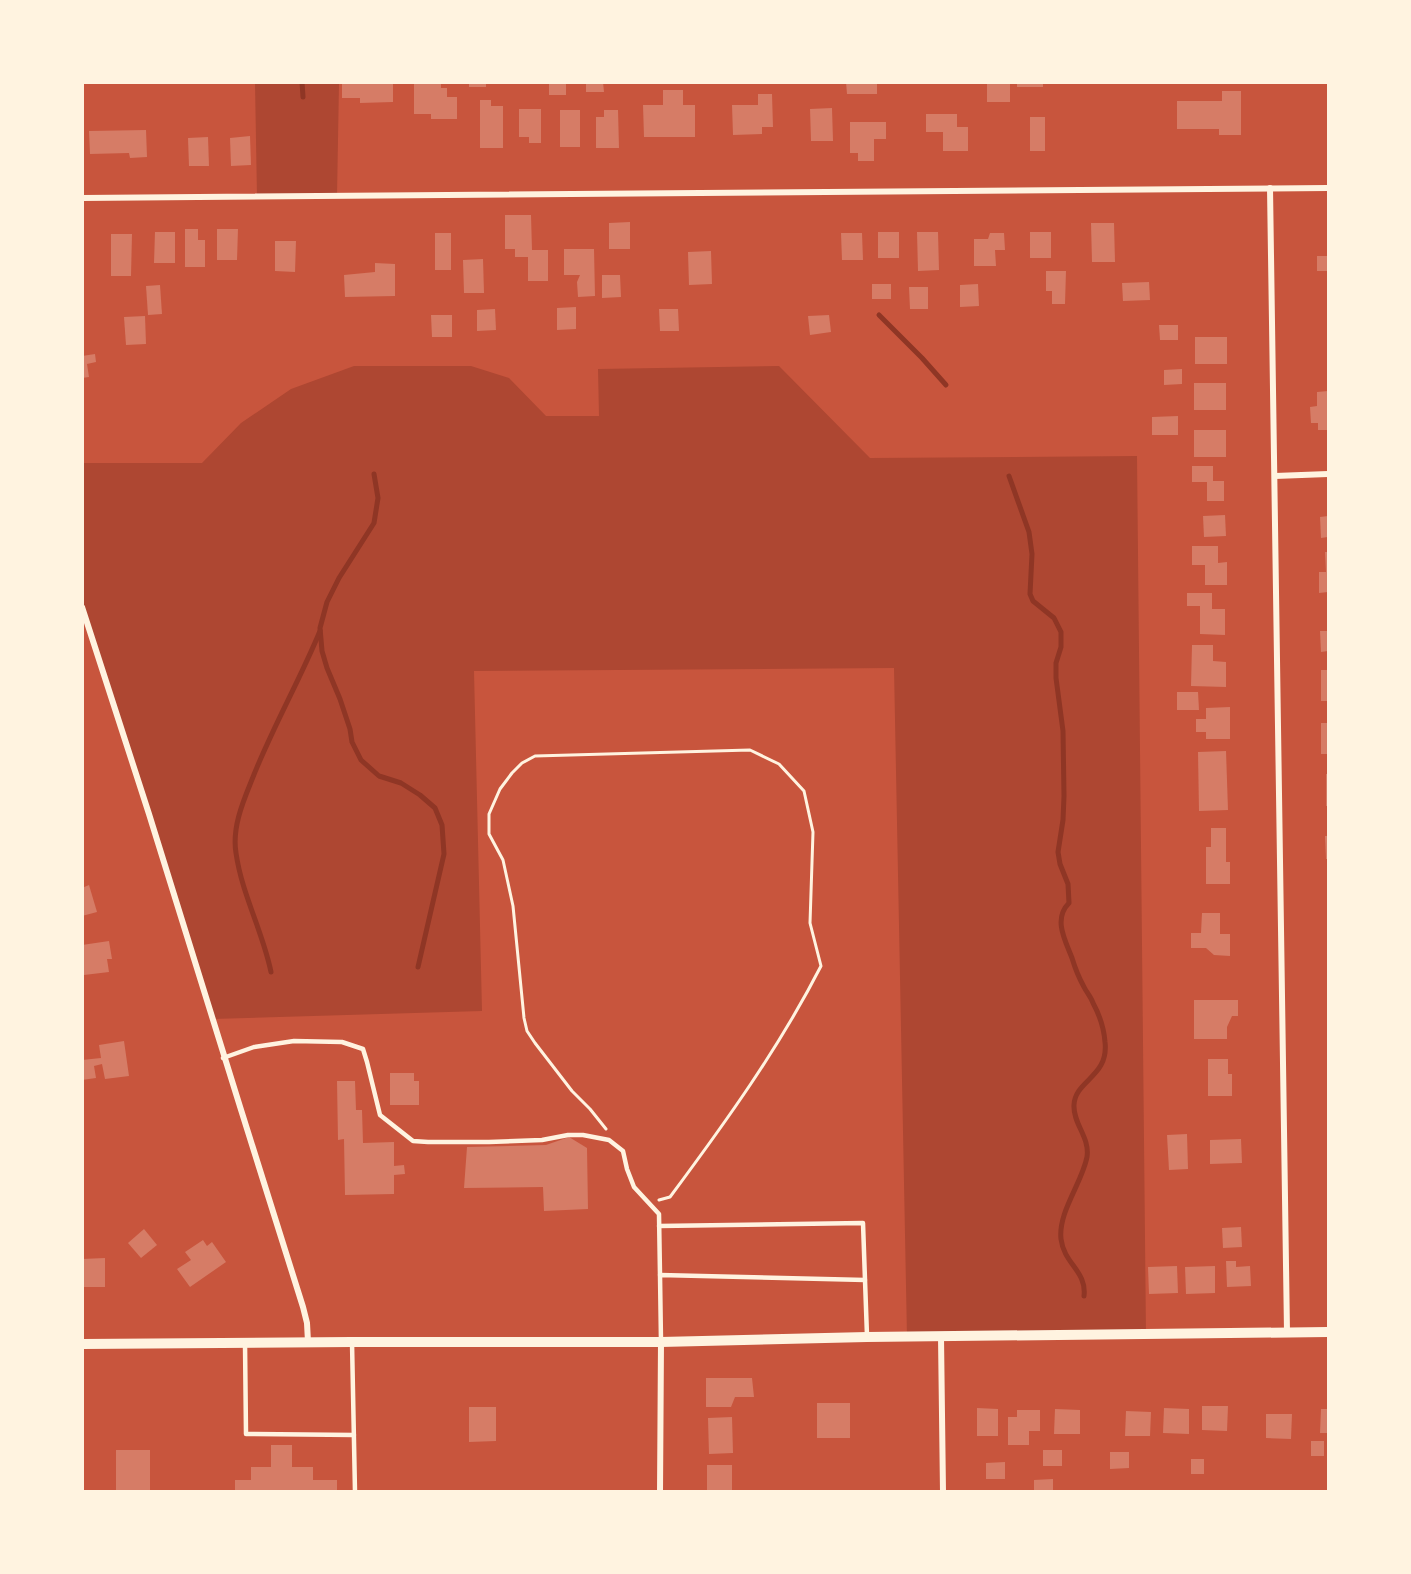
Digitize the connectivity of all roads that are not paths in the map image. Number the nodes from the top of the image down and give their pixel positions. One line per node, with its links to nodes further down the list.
1 (1270, 188): 2 (street); 3 (street); 5 (street)
2 (1329, 188)
3 (82, 198)
4 (1329, 474): 5 (street)
5 (1275, 476): 11 (street)
6 (82, 607): 7 (street)
7 (224, 1058): 8 (lane); 15 (street)
8 (659, 1226): 9 (lane); 10 (lane)
9 (660, 1275): 10 (lane); 17 (lane)
10 (865, 1280): 13 (lane)
11 (1287, 1332): 12 (street); 14 (street)
12 (1329, 1332)
13 (867, 1337): 14 (street); 17 (street)
14 (941, 1337): 23 (street)
15 (308, 1342): 16 (street); 18 (street)
16 (352, 1342): 17 (street); 20 (lane)
17 (661, 1342): 22 (street)
18 (245, 1343): 19 (street); 20 (lane)
19 (82, 1344)
20 (354, 1436): 21 (lane)
21 (355, 1491)
22 (660, 1491)
23 (943, 1491)

